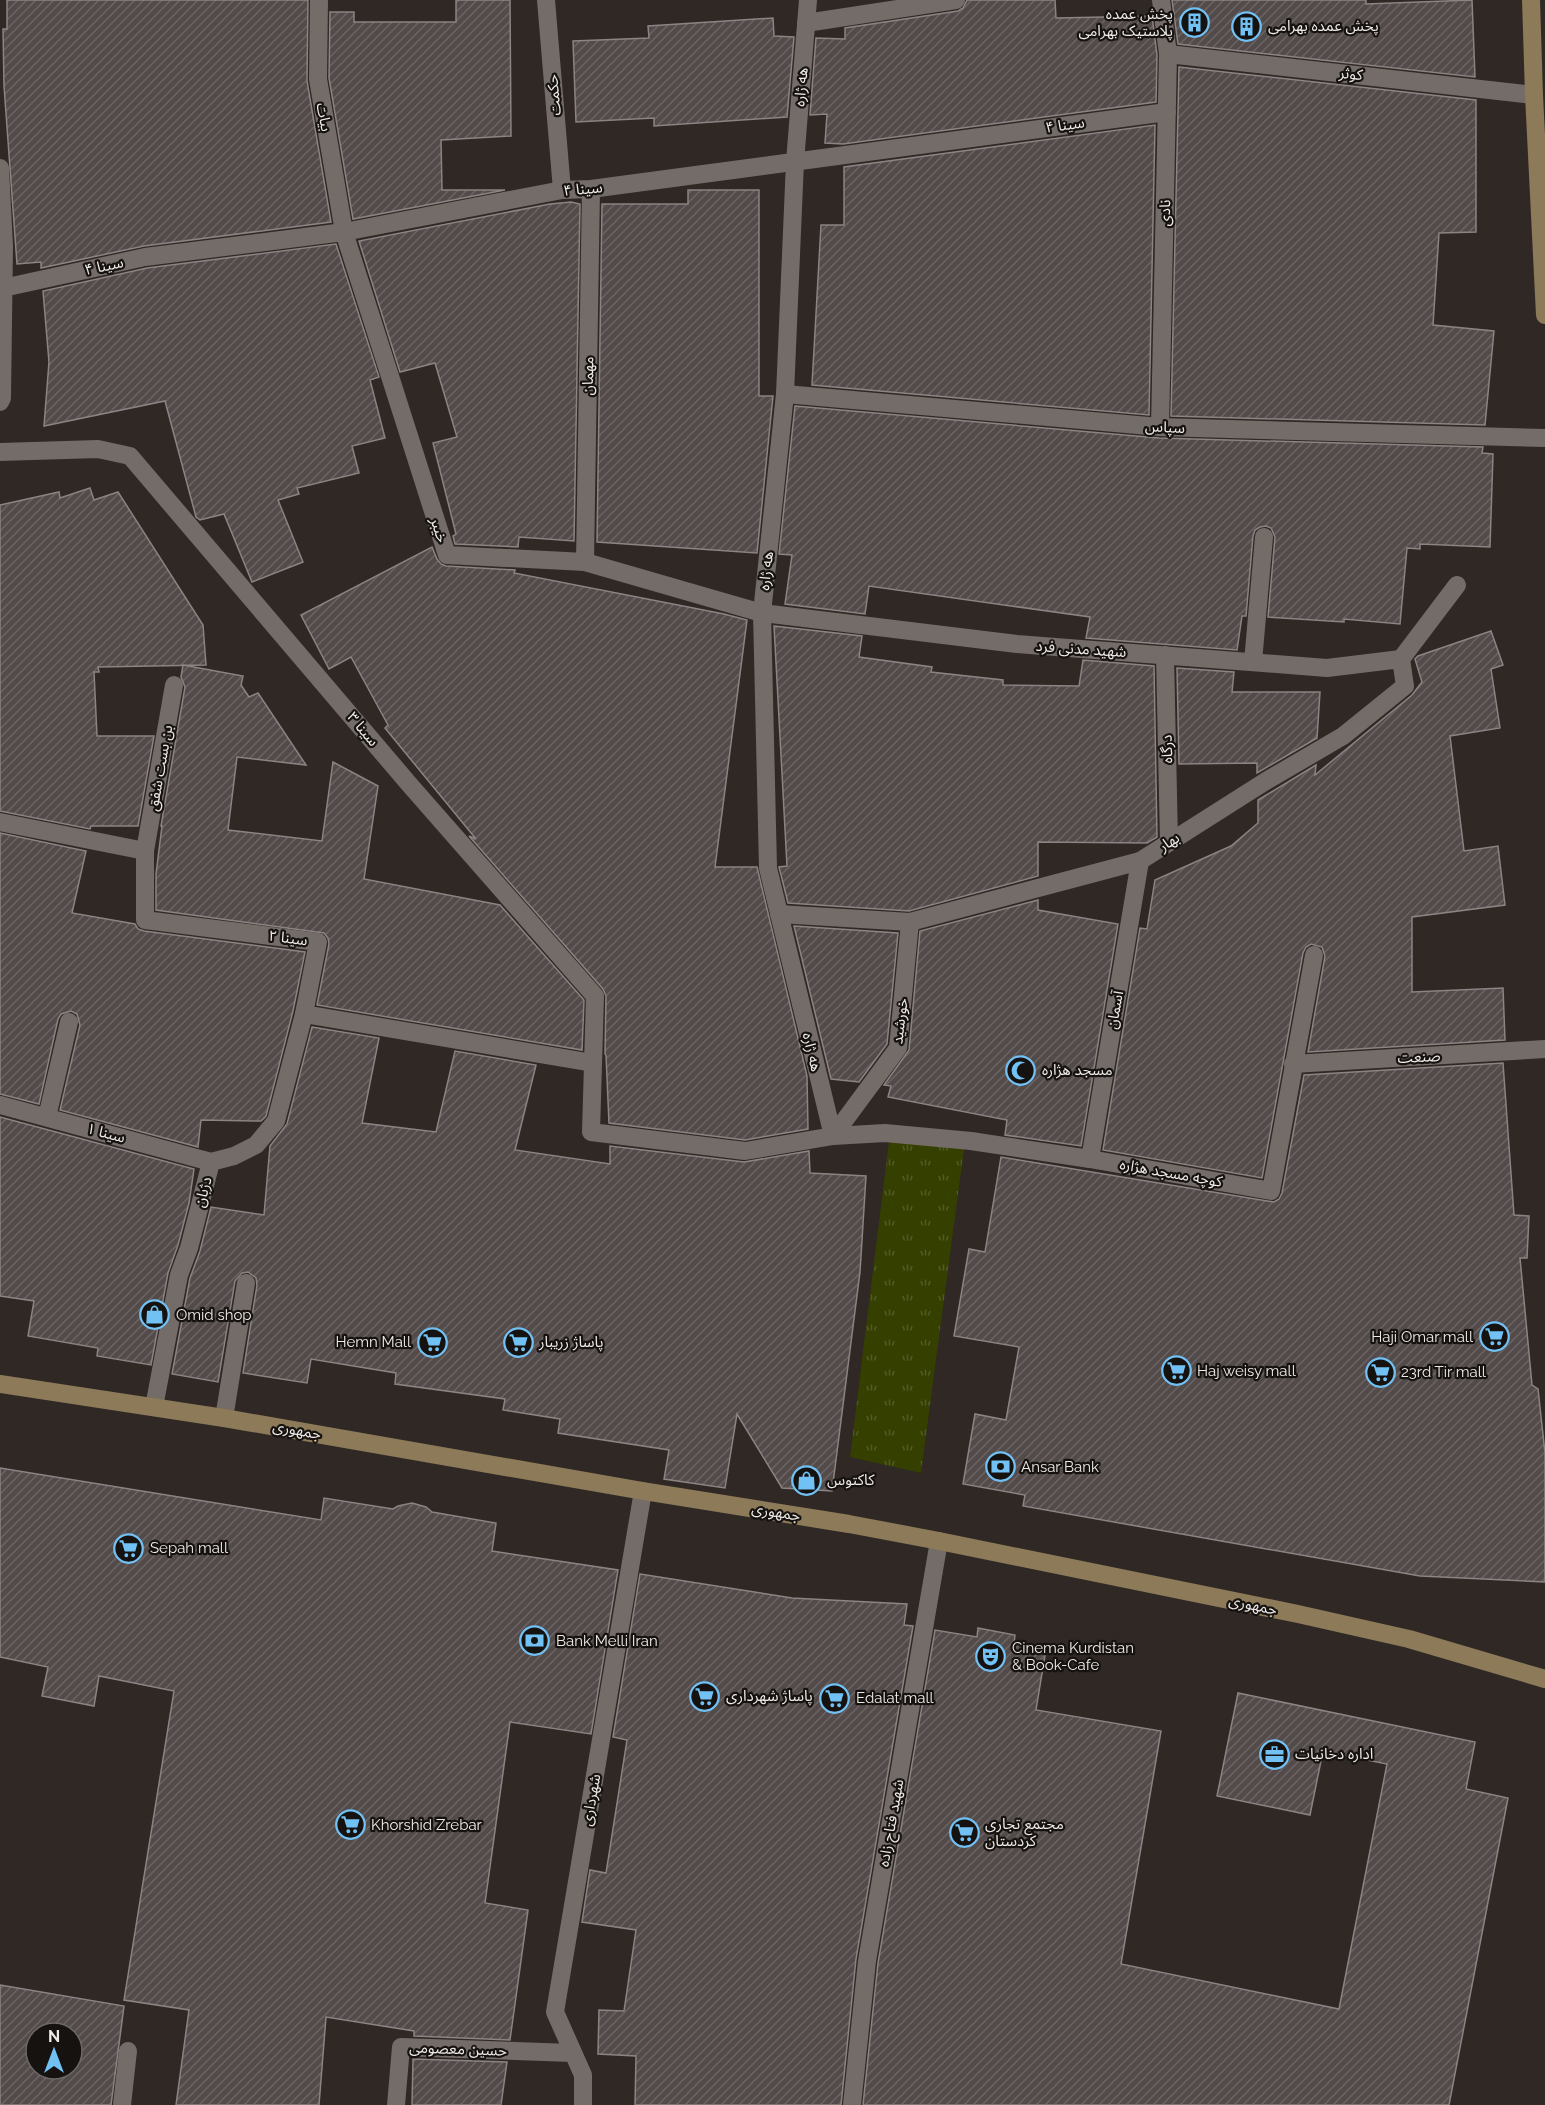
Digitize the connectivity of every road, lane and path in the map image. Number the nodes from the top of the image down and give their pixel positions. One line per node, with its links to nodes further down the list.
1 (319, 0): 16 (street, بیات)
2 (546, 0): 14 (street, حکمت)
3 (808, 0): 7 (street, هه ژاره)
4 (956, 0): 7 (street)
5 (1161, 0): 8 (street, نادی)
6 (1531, 0): 9 (street)
7 (806, 23): 11 (street, هه ژاره)
8 (1168, 54): 9 (street, کوثر); 10 (street, نادی)
9 (1534, 95): 17 (street)
10 (1167, 112): 11 (street, سینا ۴); 22 (street, نادی)
11 (795, 162): 13 (street, سینا ۴); 20 (street, هه ژاره)
12 (0, 168): 15 (street)
13 (591, 189): 14 (street, سینا ۴); 26 (street, مهمان)
14 (562, 190): 16 (street, سینا ۴)
15 (1, 213): 18 (street)
16 (344, 232): 18 (street, سینا ۴); 26 (street, خیبر)
17 (1545, 287): 19 (street)
18 (3, 288): 21 (street)
19 (1545, 315)
20 (785, 394): 22 (street, سپاس); 28 (street, هه ژاره)
21 (0, 402)
22 (1160, 427): 23 (street, سپاس)
23 (1545, 438)
24 (0, 452): 43 (street, سینا ۳)
25 (1264, 537): 31 (street)
26 (585, 562): 28 (street, خیبر)
27 (1457, 585): 30 (street)
28 (762, 613): 29 (street, شهید مدنی فرد); 37 (street, هه ژاره)
29 (1165, 655): 31 (street, شهید مدنی فرد); 34 (street, درگاه)
30 (1401, 659): 31 (street, شهید مدنی فرد); 34 (street, بهار)
31 (1253, 662)
32 (174, 686): 35 (street, بن بست شفق)
33 (0, 822): 35 (street)
34 (1169, 842): 36 (street, بهار)
35 (145, 851): 40 (street, سینا ۲)
36 (1140, 861): 38 (street, بهار); 49 (street, آسمان)
37 (779, 914): 38 (street, بهار); 48 (street, هه ژاره)
38 (910, 922): 48 (street, خورشید)
39 (1314, 955): 44 (street, کوچه مسجد هژاره)
40 (304, 1014): 43 (street); 50 (street, دژبان)
41 (69, 1022): 46 (street)
42 (1545, 1049): 44 (street, صنعت)
43 (594, 1063): 47 (street, سینا ۳)
44 (1293, 1064): 49 (street, کوچه مسجد هژاره)
45 (0, 1105): 46 (street, سینا ۱)
46 (47, 1117): 50 (street, سینا ۱)
47 (591, 1132): 48 (street, کوچه مسجد هژاره)
48 (833, 1136): 49 (street, کوچه مسجد هژاره)
49 (1090, 1158)
50 (211, 1162): 53 (street, دژبان)
51 (246, 1283): 54 (street)
52 (0, 1384): 53 (street, جمهوری)
53 (154, 1407): 54 (street, جمهوری)
54 (224, 1418): 55 (street, جمهوری)
55 (643, 1491): 56 (street, جمهوری); 59 (street, شهرداری)
56 (939, 1541): 57 (street, جمهوری); 63 (street, شهید فتاح زاده)
57 (1545, 1679)
58 (128, 2051): 60 (street)
59 (572, 2053): 61 (street, حسین معصومی); 62 (street, شهرداری)
60 (122, 2105)
61 (396, 2105)
62 (583, 2105)
63 (852, 2105)

